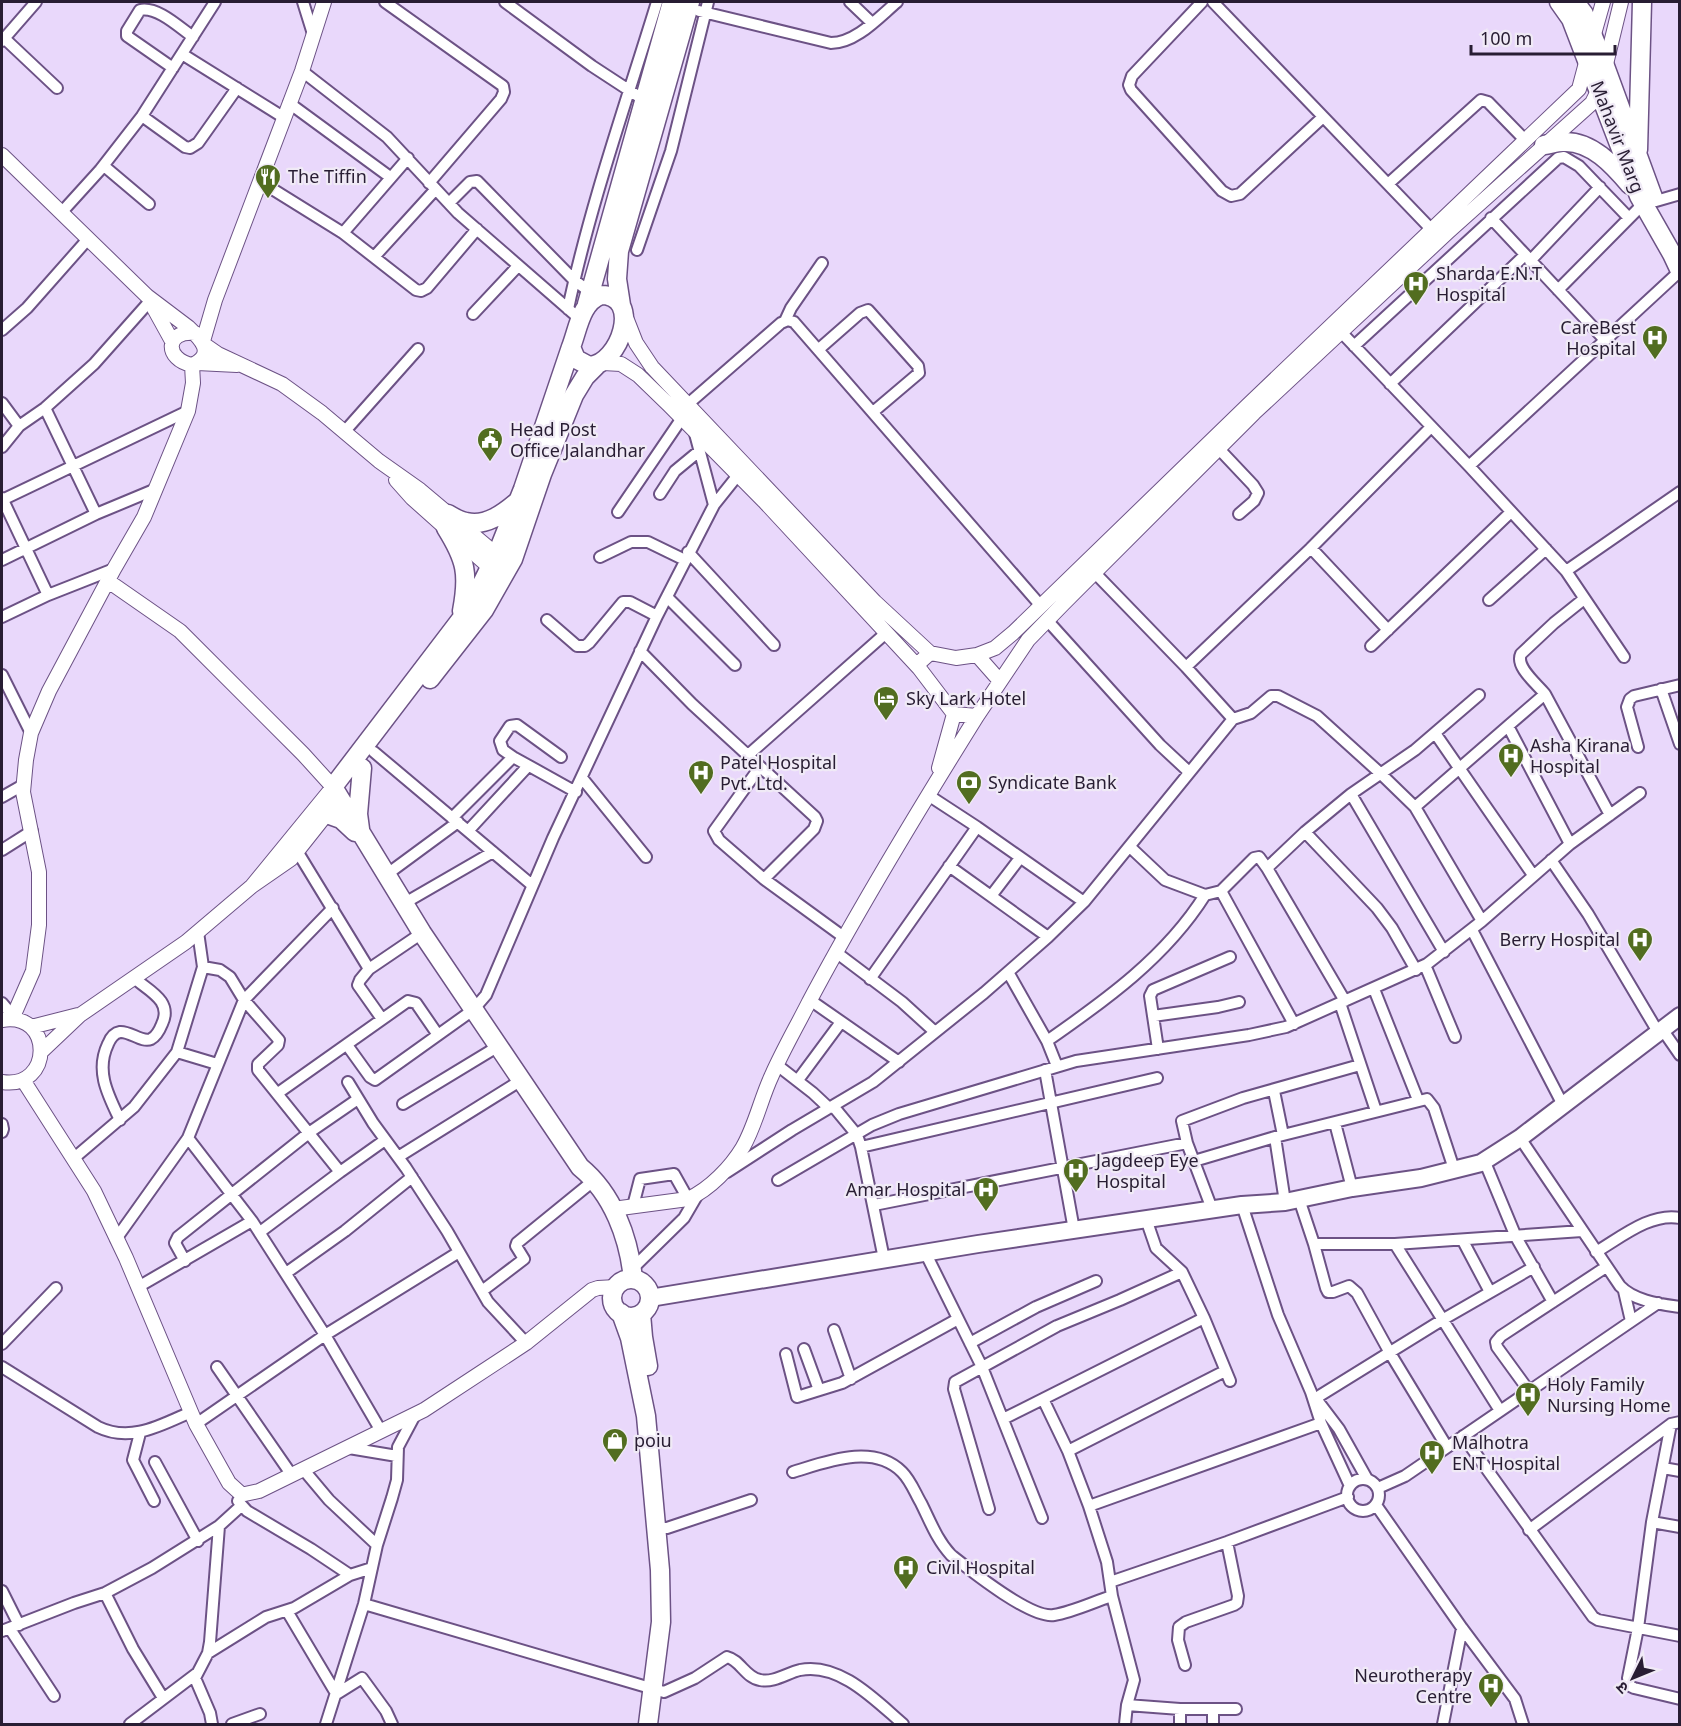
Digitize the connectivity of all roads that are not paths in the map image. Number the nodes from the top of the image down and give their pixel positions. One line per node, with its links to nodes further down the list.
1 (36, 2): 22 (street)
2 (216, 2): 20 (street)
3 (303, 2): 19 (street)
4 (324, 2): 19 (street)
5 (385, 2): 45 (street)
6 (505, 2): 31 (street)
7 (657, 2): 31 (street)
8 (850, 2): 18 (street)
9 (897, 2): 18 (street)
10 (1202, 2): 35 (street)
11 (1213, 2): 35 (street)
12 (1559, 2): 24 (main road, Mahavir Marg)
13 (1575, 2): 21 (main road, Mahavir Marg)
14 (1603, 2): 21 (street)
15 (1621, 2): 25 (street)
16 (1642, 2): 40 (main road)
17 (693, 5): 18 (street); 31 (main road); 59 (street); 70 (main road)
18 (872, 22)
19 (313, 34): 27 (street)
20 (193, 37): 23 (street); 26 (street)
21 (1593, 38): 24 (street); 25 (main road, Mahavir Marg)
22 (3, 40): 28 (street)
23 (182, 54): 26 (street); 29 (street)
24 (1587, 61): 30 (main road, Mahavir Marg); 36 (street)
25 (1605, 66): 30 (street); 40 (main road, Mahavir Marg)
26 (172, 68): 33 (street)
27 (302, 71): 32 (street); 39 (street)
28 (57, 88)
29 (237, 88): 33 (street); 34 (street)
30 (1600, 90): 37 (street); 48 (main road, Mahavir Marg)
31 (636, 96): 65 (street); 69 (main road)
32 (289, 103): 34 (street); 42 (street)
33 (142, 116): 41 (street)
34 (283, 117): 43 (street)
35 (1323, 117): 44 (street)
36 (1525, 140): 44 (street); 55 (street)
37 (1544, 145): 48 (main road); 74 (street)
38 (2, 158): 51 (street)
39 (408, 158): 42 (street); 45 (street)
40 (1638, 159): 48 (main road, Mahavir Marg)
41 (104, 166): 50 (street); 51 (street)
42 (390, 177): 56 (street)
43 (261, 182): 56 (street); 68 (street)
44 (1388, 184): 55 (street)
45 (432, 187): 49 (street); 60 (street)
46 (1600, 188): 52 (street); 53 (street); 61 (street)
47 (1680, 194): 48 (street)
48 (1646, 200): 53 (street); 58 (main road, Mahavir Marg); 64 (main road, Mahavir Marg)
49 (449, 203): 54 (street); 65 (street)
50 (149, 204)
51 (61, 213): 57 (street)
52 (1491, 218): 61 (street); 78 (street)
53 (1629, 218): 66 (street)
54 (477, 229): 60 (street); 63 (street)
55 (1431, 229): 127 (street)
56 (343, 233): 60 (street)
57 (88, 239): 67 (street); 73 (street)
58 (1680, 242)
59 (637, 250)
60 (374, 257)
61 (1528, 258): 66 (street); 85 (street)
62 (822, 263): 72 (street)
63 (518, 266): 69 (street); 71 (street)
64 (1680, 271): 76 (street)
65 (574, 280): 69 (street); 69 (street)
66 (1558, 290): 76 (street)
67 (148, 298): 75 (street); 77 (street); 88 (street)
68 (215, 300): 75 (street); 75 (street)
69 (581, 306): 70 (main road); 79 (main road)
70 (623, 310): 83 (main road); 87 (street)
71 (472, 314)
72 (785, 321): 81 (street); 87 (street)
73 (2, 330)
74 (1341, 332): 78 (street); 97 (street)
75 (195, 336): 77 (street); 82 (street); 84 (street)
76 (1605, 340): 100 (street)
77 (172, 341): 82 (street)
78 (1354, 346): 85 (street)
79 (571, 347): 83 (main road); 106 (main road)
80 (418, 349): 95 (street)
81 (819, 349): 90 (street); 90 (street)
82 (195, 364): 84 (street); 89 (street)
83 (599, 364): 91 (street); 119 (main road)
84 (245, 366): 95 (street)
85 (1390, 384): 93 (street)
86 (2, 403): 92 (street)
87 (688, 404): 138 (street)
88 (45, 408): 92 (street); 99 (street)
89 (188, 411): 99 (street); 102 (street)
90 (873, 412): 127 (street)
91 (682, 418): 94 (street); 108 (street)
92 (19, 426): 96 (street)
93 (1431, 427): 100 (street); 114 (street)
94 (694, 430): 98 (street); 101 (street)
95 (345, 431): 112 (street)
96 (2, 447)
97 (1219, 449): 111 (street); 121 (street)
98 (698, 453): 104 (street); 107 (street)
99 (73, 466): 105 (street); 110 (street)
100 (1469, 466): 109 (street)
101 (738, 475): 107 (street); 134 (street)
102 (156, 489): 110 (street); 122 (street)
103 (1680, 492): 120 (street)
104 (660, 494)
105 (2, 499): 113 (street)
106 (519, 500): 112 (main road); 119 (main road)
107 (714, 505): 116 (street)
108 (618, 512)
109 (1511, 512): 115 (street); 133 (street)
110 (96, 514): 113 (street)
111 (1239, 514)
112 (447, 521): 119 (street); 130 (main road)
113 (26, 548): 118 (street); 123 (street)
114 (1311, 548): 133 (street); 142 (street)
115 (1546, 549): 120 (street); 126 (street)
116 (687, 556): 117 (street); 124 (street); 135 (street)
117 (600, 557)
118 (2, 560)
119 (499, 567): 130 (main road); 158 (main road)
120 (1566, 571): 125 (street)
121 (1094, 572): 132 (street); 142 (street)
122 (111, 575): 123 (street); 154 (street); 171 (street)
123 (48, 594): 129 (street)
124 (667, 597): 128 (street); 141 (street)
125 (1584, 599): 140 (street); 148 (street)
126 (1489, 600)
127 (1041, 606): 139 (street)
128 (657, 616): 131 (street); 137 (street)
129 (2, 617)
130 (461, 618): 171 (main road)
131 (547, 620)
132 (1047, 620): 145 (street); 166 (street)
133 (1388, 630): 136 (street)
134 (886, 633): 143 (street); 159 (street)
135 (774, 645)
136 (1371, 646)
137 (640, 651): 159 (street); 168 (street)
138 (930, 653): 139 (street); 143 (street)
139 (977, 655): 145 (street)
140 (1624, 657)
141 (735, 665)
142 (1186, 667): 152 (street)
143 (919, 668): 150 (street)
144 (2, 675): 154 (street)
145 (999, 680): 151 (street)
146 (1680, 685): 147 (street)
147 (1661, 689): 156 (street); 157 (street)
148 (1545, 694): 153 (street); 178 (street)
149 (1479, 695): 155 (street)
150 (954, 714): 151 (street); 170 (street)
151 (977, 716): 170 (street)
152 (1233, 719): 166 (street); 167 (street)
153 (1508, 726): 165 (street); 185 (street)
154 (31, 733): 169 (street)
155 (1435, 733): 165 (street); 167 (street)
156 (1680, 744)
157 (1638, 747)
158 (374, 752): 164 (main road); 179 (street)
159 (747, 756): 163 (street)
160 (513, 757): 161 (street); 162 (street); 179 (street)
161 (561, 757)
162 (528, 766): 172 (street); 182 (street)
163 (760, 767): 197 (street); 197 (street)
164 (362, 768): 171 (main road); 184 (main road)
165 (1458, 768): 176 (street); 196 (street)
166 (1189, 772): 186 (street)
167 (1380, 773): 174 (street); 176 (street)
168 (582, 778): 172 (street); 190 (street)
169 (23, 784): 175 (street); 181 (street)
170 (931, 790): 180 (street); 211 (street)
171 (336, 792): 177 (street); 184 (main road); 199 (street)
172 (576, 792): 198 (street)
173 (1640, 793): 178 (street)
174 (1351, 794): 183 (street); 213 (street)
175 (2, 796)
176 (1415, 807): 206 (street)
177 (327, 814): 184 (main road); 188 (street)
178 (1610, 815): 185 (street)
179 (455, 820): 182 (street); 195 (street)
180 (977, 827): 191 (street); 193 (street)
181 (32, 831): 187 (street); 231 (street)
182 (468, 831): 189 (street)
183 (1305, 832): 194 (street); 216 (street)
184 (364, 839): 195 (main road)
185 (1570, 844): 192 (street)
186 (1130, 848): 201 (street); 203 (street)
187 (2, 850)
188 (297, 851): 199 (street); 205 (street)
189 (493, 852): 198 (street); 204 (street)
190 (646, 857)
191 (1020, 858): 202 (street); 203 (street)
192 (1551, 860): 196 (street); 236 (street)
193 (949, 866): 202 (street); 220 (street)
194 (1267, 868): 200 (street); 225 (street)
195 (386, 875): 204 (main road)
196 (1533, 875): 206 (street)
197 (764, 879): 211 (street)
198 (532, 885): 227 (street)
199 (252, 886): 208 (street)
200 (1221, 891): 201 (street); 234 (street)
201 (1205, 895): 240 (street)
202 (992, 896): 210 (street)
203 (1084, 902): 210 (street)
204 (403, 904): 209 (main road)
205 (333, 908): 217 (street); 222 (street)
206 (1482, 921): 207 (street)
207 (1472, 930): 213 (street); 265 (street)
208 (198, 932): 215 (street); 219 (street)
209 (422, 933): 217 (street); 227 (main road)
210 (1048, 937): 218 (street)
211 (845, 938): 212 (street)
212 (837, 952): 220 (street); 223 (street)
213 (1444, 952): 216 (street)
214 (1230, 957): 230 (street)
215 (203, 967): 222 (street); 245 (street)
216 (1421, 967): 221 (street); 239 (street)
217 (369, 969): 232 (street)
218 (1008, 972): 237 (street); 240 (street)
219 (134, 978): 228 (street); 268 (street)
220 (870, 979): 237 (street)
221 (1374, 988): 225 (street); 262 (street)
222 (244, 1000): 248 (street); 260 (street)
223 (810, 1000): 233 (street); 249 (street)
224 (1239, 1002): 230 (street)
225 (1343, 1002): 234 (street); 250 (street)
226 (2, 1003): 231 (street)
227 (473, 1010): 238 (street); 242 (main road)
228 (80, 1015): 235 (street); 244 (street)
229 (1680, 1016): 236 (main road)
230 (1153, 1017): 243 (street)
231 (9, 1019): 235 (street)
232 (382, 1019): 238 (street); 241 (street)
233 (841, 1022): 247 (street); 255 (street)
234 (1294, 1024): 243 (street)
235 (31, 1027): 244 (street)
236 (1660, 1031): 246 (street); 265 (main road)
237 (935, 1032): 247 (street)
238 (438, 1035): 241 (street)
239 (1455, 1037)
240 (1047, 1041): 251 (street)
241 (347, 1045): 260 (street)
242 (497, 1047): 256 (main road); 263 (street)
243 (1158, 1049): 251 (street)
244 (42, 1051): 254 (street)
245 (177, 1052): 248 (street); 268 (street)
246 (1680, 1055)
247 (899, 1062): 266 (street)
248 (217, 1064): 275 (street)
249 (777, 1065): 255 (street); 289 (street)
250 (1360, 1065): 259 (street); 267 (street)
251 (1057, 1066): 252 (street)
252 (1045, 1070): 264 (street); 273 (street)
253 (1157, 1078): 264 (street)
254 (23, 1080): 257 (street); 281 (street)
255 (798, 1080): 266 (street)
256 (520, 1081): 280 (street); 284 (main road)
257 (2, 1082)
258 (348, 1082): 261 (street)
259 (1274, 1091): 274 (street); 278 (street)
260 (278, 1093): 272 (street)
261 (358, 1099): 272 (street); 277 (street)
262 (1418, 1100): 267 (street); 286 (street)
263 (403, 1104)
264 (1051, 1104): 279 (street); 285 (street)
265 (1563, 1105): 276 (main road)
266 (831, 1107): 273 (street); 289 (street)
267 (1376, 1111): 269 (street)
268 (120, 1120): 281 (street)
269 (1335, 1123): 274 (street); 292 (street)
270 (2, 1124): 271 (street)
271 (2, 1132)
272 (309, 1132): 287 (street); 293 (street)
273 (856, 1135): 279 (street); 290 (street)
274 (1279, 1136): 282 (street); 295 (street)
275 (188, 1138): 293 (street); 308 (street)
276 (1520, 1138): 283 (main road); 305 (street)
277 (385, 1140): 280 (street); 287 (street)
278 (1187, 1143): 282 (street); 285 (street)
279 (861, 1148): 297 (street)
280 (398, 1157): 288 (street)
281 (73, 1159): 308 (street)
282 (1194, 1161): 300 (street)
283 (1484, 1161): 286 (main road); 307 (street)
284 (580, 1167): 291 (main road); 299 (main road)
285 (1064, 1167): 297 (street); 304 (street)
286 (1454, 1169): 292 (main road)
287 (340, 1172): 306 (street)
288 (412, 1177): 312 (street); 320 (street)
289 (714, 1180): 294 (street)
290 (778, 1180)
291 (588, 1186): 321 (main road); 325 (street)
292 (1352, 1188): 295 (main road)
293 (233, 1194): 303 (street); 316 (street)
294 (693, 1196): 298 (street); 298 (street); 321 (street)
295 (1292, 1201): 296 (main road); 310 (street)
296 (1242, 1204): 300 (main road); 352 (street)
297 (874, 1205): 315 (street)
298 (633, 1206): 299 (street)
299 (613, 1209): 321 (main road)
300 (1212, 1209): 302 (main road)
301 (1678, 1216): 314 (street)
302 (1146, 1219): 304 (main road); 319 (street)
303 (252, 1221): 306 (street); 316 (street)
304 (1074, 1230): 313 (main road)
305 (1582, 1231): 307 (street); 314 (street)
306 (260, 1233): 320 (street)
307 (1516, 1237): 309 (street); 317 (street)
308 (116, 1239): 323 (street)
309 (1463, 1240): 311 (street); 327 (street)
310 (1314, 1244): 311 (street); 344 (street)
311 (1395, 1244): 336 (street)
312 (459, 1252): 325 (street); 339 (street)
313 (925, 1252): 315 (main road); 335 (street)
314 (1596, 1252): 318 (street)
315 (884, 1259): 328 (main road)
316 (185, 1261): 323 (street)
317 (1534, 1267): 327 (street); 329 (street)
318 (1606, 1267): 326 (street); 329 (street)
319 (1182, 1272): 334 (street); 348 (street)
320 (286, 1273): 339 (street)
321 (626, 1279): 328 (main road); 332 (main road); 340 (street)
322 (1096, 1281): 341 (street)
323 (138, 1287): 357 (street)
324 (56, 1288): 342 (street)
325 (483, 1291): 340 (street)
326 (1624, 1291): 330 (street); 337 (street)
327 (1490, 1292): 336 (street)
328 (650, 1298): 333 (main road)
329 (1552, 1302): 351 (street)
330 (1658, 1304): 331 (street); 337 (street)
331 (1680, 1307)
332 (621, 1314): 333 (main road); 369 (main road)
333 (641, 1314): 369 (main road)
334 (1204, 1318): 354 (street); 366 (street)
335 (958, 1319): 341 (street); 349 (street)
336 (1442, 1320): 344 (street); 355 (street)
337 (1631, 1321): 351 (street)
338 (834, 1330): 349 (street)
339 (325, 1335): 353 (street); 361 (street)
340 (526, 1343): 356 (street)
341 (970, 1343): 348 (street)
342 (2, 1344)
343 (804, 1349): 350 (street)
344 (1390, 1353): 352 (street); 364 (street)
345 (786, 1354): 350 (street)
346 (217, 1366): 353 (street)
347 (2, 1367): 362 (street)
348 (982, 1367): 358 (street); 383 (street)
349 (851, 1379): 350 (street)
350 (819, 1390)
351 (1528, 1390): 355 (street)
352 (1313, 1395): 359 (street); 374 (street)
353 (238, 1396): 357 (street); 372 (street)
354 (1043, 1399): 358 (street); 366 (street)
355 (1500, 1409): 363 (street)
356 (416, 1415): 361 (street); 367 (street)
357 (194, 1418): 362 (street); 376 (street)
358 (1003, 1419): 384 (street)
359 (1321, 1423): 377 (street); 382 (street)
360 (1675, 1423): 370 (street); 389 (street)
361 (381, 1431): 365 (street)
362 (140, 1433): 379 (street)
363 (1463, 1436): 364 (street); 389 (street)
364 (1447, 1447): 375 (street)
365 (349, 1448): 367 (street); 372 (street)
366 (1068, 1452): 382 (street)
367 (397, 1456): 392 (street)
368 (155, 1462): 390 (street)
369 (656, 1467): 388 (main road)
370 (1663, 1468): 371 (street); 385 (street)
371 (1680, 1471)
372 (297, 1472): 376 (street); 392 (street)
373 (793, 1472): 398 (street)
374 (1367, 1479): 375 (street); 377 (street)
375 (1378, 1488): 380 (street)
376 (236, 1491): 381 (street)
377 (1349, 1491): 380 (street); 391 (street)
378 (751, 1500): 388 (street)
379 (154, 1501)
380 (1376, 1505): 402 (street)
381 (241, 1506): 386 (street); 394 (street)
382 (1089, 1506): 395 (street)
383 (989, 1509)
384 (1042, 1518)
385 (1652, 1522): 387 (street); 403 (street)
386 (219, 1526): 390 (street); 405 (street)
387 (1680, 1527)
388 (662, 1528): 408 (main road)
389 (1529, 1530): 403 (street)
390 (198, 1541): 397 (street)
391 (1227, 1542): 395 (street); 406 (street)
392 (377, 1545): 393 (street)
393 (372, 1568): 394 (street); 399 (street)
394 (350, 1575): 400 (street)
395 (1110, 1582): 398 (street)
396 (2, 1591): 401 (street)
397 (105, 1593): 401 (street); 411 (street)
398 (1112, 1596): 413 (street)
399 (364, 1604): 408 (street); 409 (street)
400 (287, 1611): 405 (street); 409 (street)
401 (10, 1628): 410 (street)
402 (1462, 1628): 429 (street); 430 (street)
403 (1638, 1628): 404 (street); 412 (street)
404 (1680, 1636)
405 (208, 1653): 407 (street)
406 (1185, 1665)
407 (196, 1674): 411 (street); 419 (street)
408 (658, 1691): 423 (main road); 424 (main road); 425 (street)
409 (338, 1693): 421 (street); 422 (street)
410 (54, 1696)
411 (163, 1698): 418 (street)
412 (1680, 1699)
413 (1127, 1705): 414 (street); 426 (street)
414 (1180, 1709): 415 (street); 427 (street)
415 (1213, 1709): 416 (street); 428 (street)
416 (1236, 1709)
417 (260, 1714): 420 (street)
418 (130, 1725)
419 (212, 1725)
420 (231, 1725)
421 (326, 1725)
422 (392, 1725)
423 (648, 1725)
424 (660, 1725)
425 (903, 1725)
426 (1125, 1725)
427 (1180, 1725)
428 (1213, 1725)
429 (1443, 1725)
430 (1523, 1725)

